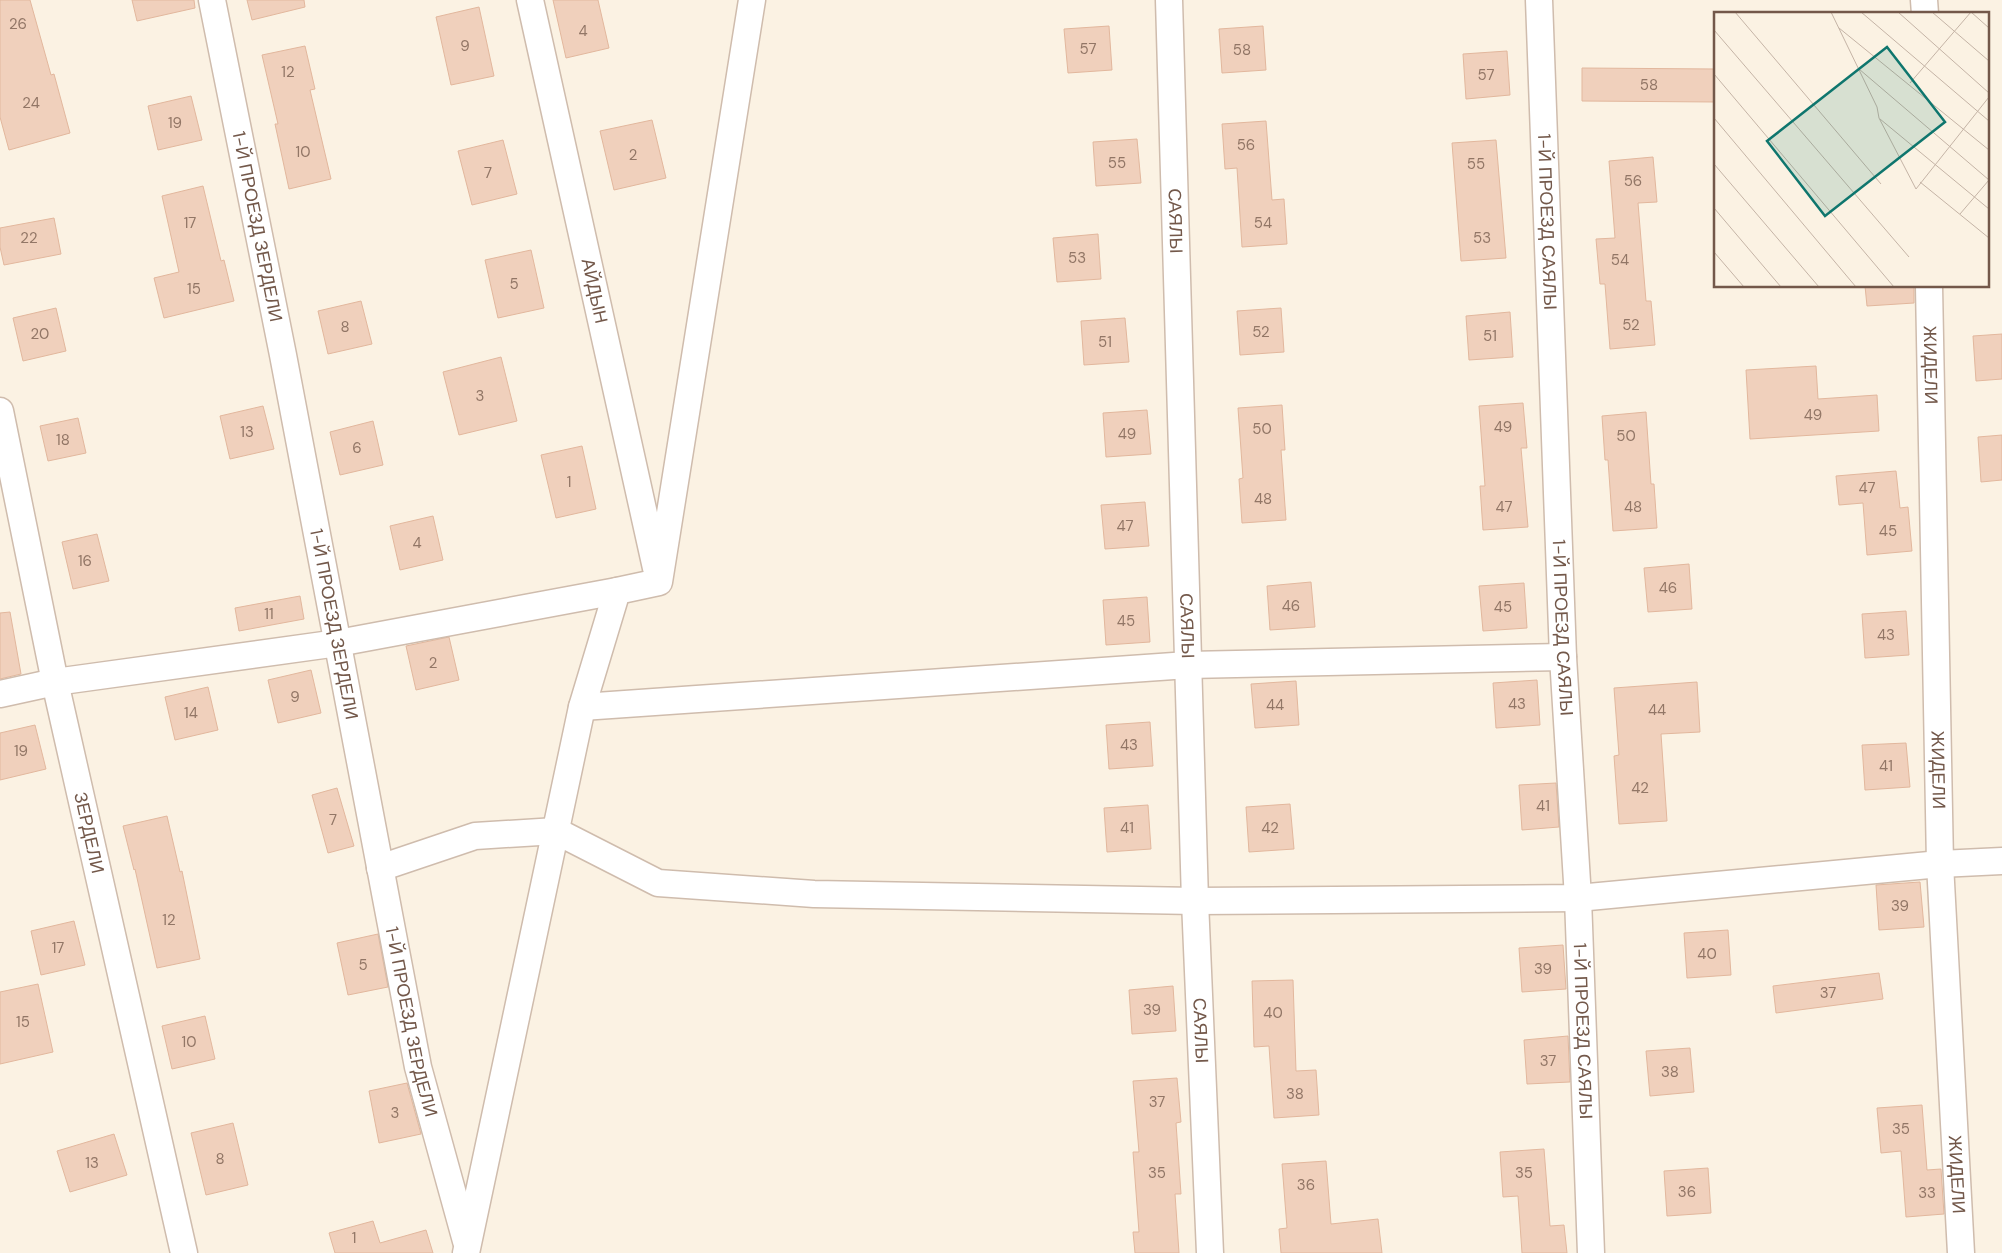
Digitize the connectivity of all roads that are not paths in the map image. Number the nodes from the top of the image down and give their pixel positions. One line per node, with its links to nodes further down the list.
1 (212, 0): 10 (street, 1-Й ПРОЕЗД ЗЕРДЕЛИ)
2 (530, 0): 8 (street, АЙДЫН)
3 (752, 0): 8 (street)
4 (1169, 0): 12 (street, САЯЛЫ)
5 (1539, 0): 11 (street, 1-Й ПРОЕЗД САЯЛЫ)
6 (1929, 288): 18 (street, ЖИДЕЛИ)
7 (0, 410): 13 (street, ЗЕРДЕЛИ)
8 (659, 582): 9 (street)
9 (617, 591): 10 (street); 15 (street)
10 (338, 643): 13 (street); 19 (street, 1-Й ПРОЕЗД ЗЕРДЕЛИ)
11 (1563, 657): 12 (street); 20 (street, 1-Й ПРОЕЗД САЯЛЫ)
12 (1188, 665): 15 (street); 21 (street, САЯЛЫ)
13 (55, 682): 14 (street); 23 (street, ЗЕРДЕЛИ)
14 (0, 694)
15 (582, 707): 16 (street)
16 (556, 831): 19 (street); 21 (street); 22 (street)
17 (2002, 861): 18 (street)
18 (1940, 864): 20 (street); 26 (street, ЖИДЕЛИ)
19 (380, 868): 22 (street, 1-Й ПРОЕЗД ЗЕРДЕЛИ)
20 (1578, 898): 21 (street); 25 (street, 1-Й ПРОЕЗД САЯЛЫ)
21 (1195, 900): 24 (street, САЯЛЫ)
22 (467, 1249)
23 (184, 1253)
24 (1210, 1253)
25 (1591, 1253)
26 (1961, 1253)

